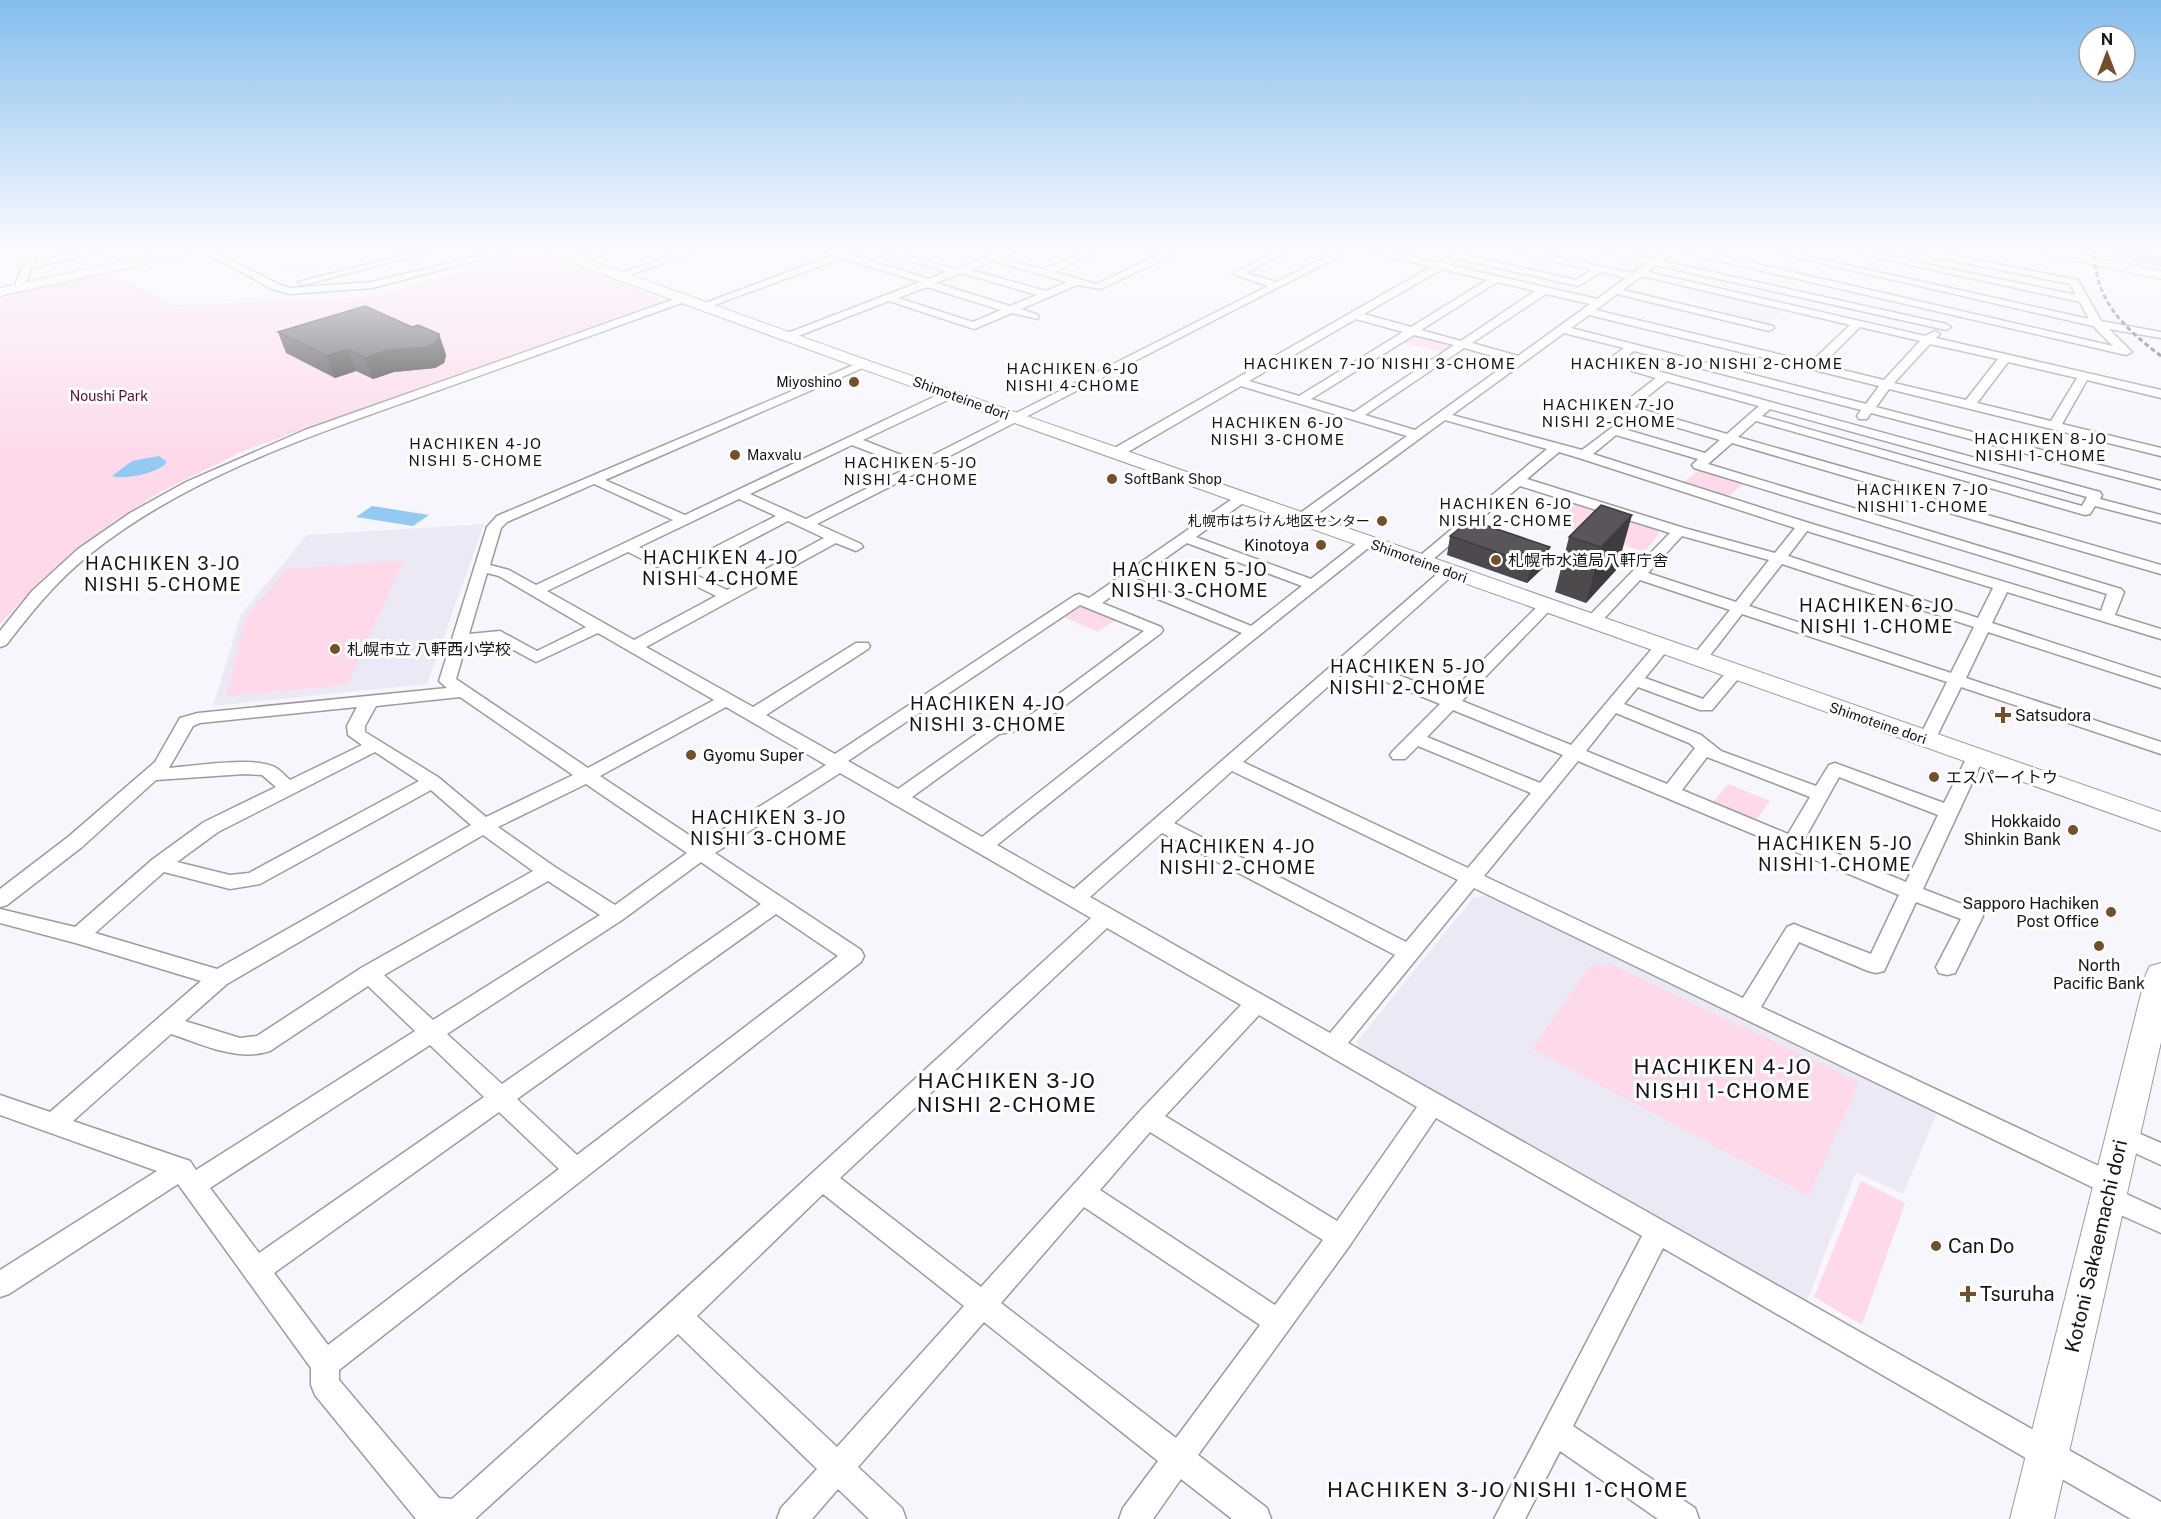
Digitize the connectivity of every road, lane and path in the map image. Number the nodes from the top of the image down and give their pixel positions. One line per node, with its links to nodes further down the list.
1 (643, 319): 106 (street)
2 (744, 319): 28 (main road, Shimoteine dori)
3 (834, 319): 28 (street)
4 (952, 319): 5 (street)
5 (990, 319)
6 (1211, 319): 51 (street)
7 (1347, 319): 39 (street)
8 (1369, 319): 26 (street)
9 (1429, 319): 26 (street)
10 (1500, 319): 30 (street)
11 (1577, 319): 25 (street)
12 (1684, 319): 23 (street)
13 (1739, 319): 23 (street)
14 (1752, 319): 23 (street)
15 (1776, 319): 23 (street)
16 (1910, 319): 24 (street)
17 (1956, 319): 24 (street)
18 (1988, 319): 22 (street)
19 (2075, 319): 22 (street)
20 (2094, 319): 22 (street)
21 (1858, 323): 23 (street); 29 (street); 35 (street)
22 (2097, 324): 27 (street)
23 (1770, 326): 35 (street)
24 (1946, 327): 29 (street)
25 (1563, 329): 31 (street); 33 (street)
26 (1410, 330): 30 (street); 44 (street)
27 (2161, 335)
28 (789, 336): 34 (main road, Shimoteine dori)
29 (1927, 340): 32 (street); 40 (street)
30 (1462, 344): 33 (street); 48 (street)
31 (1634, 346): 36 (street); 38 (street)
32 (2005, 358): 37 (street); 46 (street)
33 (1520, 360): 49 (street)
34 (864, 364): 42 (main road, Shimoteine dori); 64 (street)
35 (1813, 367): 40 (street)
36 (1723, 370): 41 (street); 47 (street)
37 (2084, 376): 43 (street); 52 (street)
38 (1664, 377): 41 (street); 55 (street)
39 (1240, 382): 44 (street); 59 (street)
40 (1886, 385): 46 (street); 47 (street)
41 (1702, 387): 45 (street)
42 (950, 394): 51 (main road, Shimoteine dori); 56 (street)
43 (2161, 394)
44 (1300, 400): 48 (street)
45 (1767, 405): 50 (street); 53 (street)
46 (1969, 405): 52 (street)
47 (1871, 408): 53 (street); 63 (street)
48 (1356, 416): 54 (street)
49 (1443, 416): 54 (street); 57 (street)
50 (1754, 417): 55 (street); 70 (street)
51 (1018, 418): 59 (main road, Shimoteine dori); 62 (street)
52 (2054, 426): 58 (street)
53 (1851, 429): 70 (street)
54 (1417, 435): 73 (street)
55 (1730, 438): 61 (street); 87 (street)
56 (853, 441): 62 (street); 68 (street)
57 (1556, 448): 60 (street); 65 (street)
58 (2161, 452)
59 (1116, 453): 69 (main road, Shimoteine dori)
60 (1584, 456): 61 (street); 71 (street)
61 (1707, 458): 66 (street)
62 (920, 467): 76 (street)
63 (2108, 471): 67 (street); 70 (street)
64 (594, 480): 75 (street); 86 (street)
65 (1519, 481): 78 (street); 85 (street)
66 (1757, 483): 71 (street); 99 (street)
67 (2161, 485)
68 (739, 494): 72 (street); 75 (street)
69 (1243, 498): 73 (main road, Shimoteine dori); 80 (street)
70 (2093, 498): 74 (street)
71 (1737, 502): 77 (street)
72 (787, 516): 76 (street); 89 (street)
73 (1301, 519): 81 (main road, Shimoteine dori)
74 (2161, 519)
75 (685, 520): 83 (street)
76 (805, 525): 79 (street)
77 (1804, 526): 84 (street); 93 (street)
78 (1679, 531): 84 (street); 90 (street)
79 (835, 537): 82 (street); 95 (street)
80 (1186, 538): 91 (street); 92 (street)
81 (1367, 542): 85 (main road, Shimoteine dori); 92 (street)
82 (856, 547)
83 (628, 548): 89 (street); 94 (street)
84 (1778, 558): 98 (street); 101 (street)
85 (1421, 562): 88 (main road, Shimoteine dori)
86 (481, 567): 94 (street); 105 (street)
87 (2161, 570)
88 (1449, 571): 97 (main road, Shimoteine dori); 110 (street)
89 (678, 572): 95 (street)
90 (1637, 574): 98 (street); 100 (street)
91 (1124, 580): 96 (street); 103 (street)
92 (1313, 585): 103 (street)
93 (2002, 586): 99 (street); 101 (street)
94 (535, 591): 102 (street)
95 (727, 596): 108 (street)
96 (1090, 604): 130 (street); 139 (street)
97 (1546, 606): 100 (main road, Shimoteine dori); 119 (street)
98 (1740, 608): 111 (street); 113 (street)
99 (2106, 617): 104 (street)
100 (1592, 622): 109 (main road, Shimoteine dori)
101 (1983, 625): 113 (street); 115 (street)
102 (598, 627): 105 (street); 108 (street)
103 (1253, 632): 145 (street)
104 (2161, 634)
105 (459, 640): 116 (street)
106 (0, 642)
107 (862, 646): 121 (street)
108 (633, 647): 117 (street)
109 (1662, 647): 111 (main road, Shimoteine dori); 114 (street)
110 (1348, 660): 119 (street); 131 (street)
111 (1698, 660): 112 (main road, Shimoteine dori)
112 (1735, 673): 114 (street); 123 (main road, Shimoteine dori)
113 (1955, 679): 123 (street); 126 (street)
114 (1635, 680): 120 (street)
115 (2161, 683)
116 (462, 692): 118 (street); 133 (street)
117 (727, 700): 121 (street); 133 (street)
118 (369, 702): 124 (street); 132 (street)
119 (1450, 702): 122 (street); 127 (street)
120 (1612, 706): 125 (street); 127 (street)
121 (753, 715): 130 (street)
122 (1415, 738): 128 (street); 136 (street)
123 (1927, 740): 129 (main road, Shimoteine dori)
124 (376, 745): 134 (street); 135 (street)
125 (1705, 747): 137 (street); 138 (street)
126 (2161, 748)
127 (1574, 753): 136 (street); 137 (street)
128 (1399, 755)
129 (1975, 758): 140 (street); 141 (main road, Shimoteine dori)
130 (838, 763): 139 (street); 146 (street)
131 (1230, 763): 142 (street); 149 (street)
132 (151, 775): 135 (street); 152 (street)
133 (586, 776): 143 (street); 146 (street)
134 (432, 781): 143 (street); 147 (street)
135 (289, 789): 147 (street)
136 (1543, 791): 149 (street)
137 (1671, 792): 144 (street)
138 (1819, 794): 140 (street); 144 (street)
139 (899, 798): 145 (street)
140 (1949, 812): 150 (street)
141 (2161, 822)
142 (1161, 824): 151 (street); 158 (street)
143 (484, 826): 148 (street); 162 (street)
144 (1793, 843): 150 (street)
145 (983, 846): 151 (street)
146 (700, 853): 153 (street); 154 (street)
147 (160, 864): 157 (street)
148 (548, 872): 154 (street); 161 (street)
149 (1471, 879): 158 (street); 164 (street)
150 (1911, 892): 159 (street); 164 (street)
151 (1076, 898): 156 (street)
152 (0, 900)
153 (776, 904): 169 (street); 176 (street)
154 (615, 915): 166 (street)
155 (0, 916): 157 (street)
156 (1107, 916): 163 (street); 178 (street)
157 (79, 936): 162 (street)
158 (1409, 952): 167 (street)
159 (1947, 967)
160 (2161, 974): 168 (main road, Kotoni Sakaemachi dori)
161 (369, 975): 165 (street); 166 (street)
162 (219, 978): 165 (street)
163 (1256, 1004): 167 (street); 172 (street)
164 (1747, 1011): 179 (street)
165 (167, 1024): 173 (street)
166 (430, 1033): 169 (street); 177 (street)
167 (1333, 1046): 170 (street)
168 (2152, 1051): 174 (main road, Kotoni Sakaemachi dori)
169 (500, 1098): 176 (street); 184 (street)
170 (1432, 1103): 182 (street); 183 (street)
171 (0, 1105): 173 (street)
172 (1148, 1118): 180 (street); 183 (street)
173 (53, 1124): 177 (street)
174 (2122, 1136): 175 (street); 179 (main road, Kotoni Sakaemachi dori)
175 (2161, 1154)
176 (577, 1170): 189 (street)
177 (187, 1177): 184 (street); 185 (street)
178 (822, 1179): 186 (street); 187 (street)
179 (2109, 1190): 181 (street); 191 (main road, Kotoni Sakaemachi dori)
180 (1082, 1192): 186 (street); 188 (street)
181 (2161, 1222)
182 (1658, 1232): 190 (street); 191 (street)
183 (1341, 1237): 188 (street)
184 (256, 1270): 189 (street)
185 (0, 1285)
186 (982, 1304): 192 (street); 193 (street)
187 (678, 1316): 193 (street); 194 (street)
188 (1278, 1322): 192 (street)
189 (325, 1364): 194 (street)
190 (1555, 1431): 199 (street); 200 (street)
191 (2047, 1454): 201 (main road, Kotoni Sakaemachi dori); 202 (street)
192 (1179, 1457): 197 (street); 198 (street)
193 (837, 1468): 195 (street); 196 (street)
194 (458, 1517)
195 (792, 1519)
196 (891, 1519)
197 (1134, 1519)
198 (1256, 1519)
199 (1509, 1519)
200 (1684, 1519)
201 (2032, 1519)
202 (2161, 1519)

